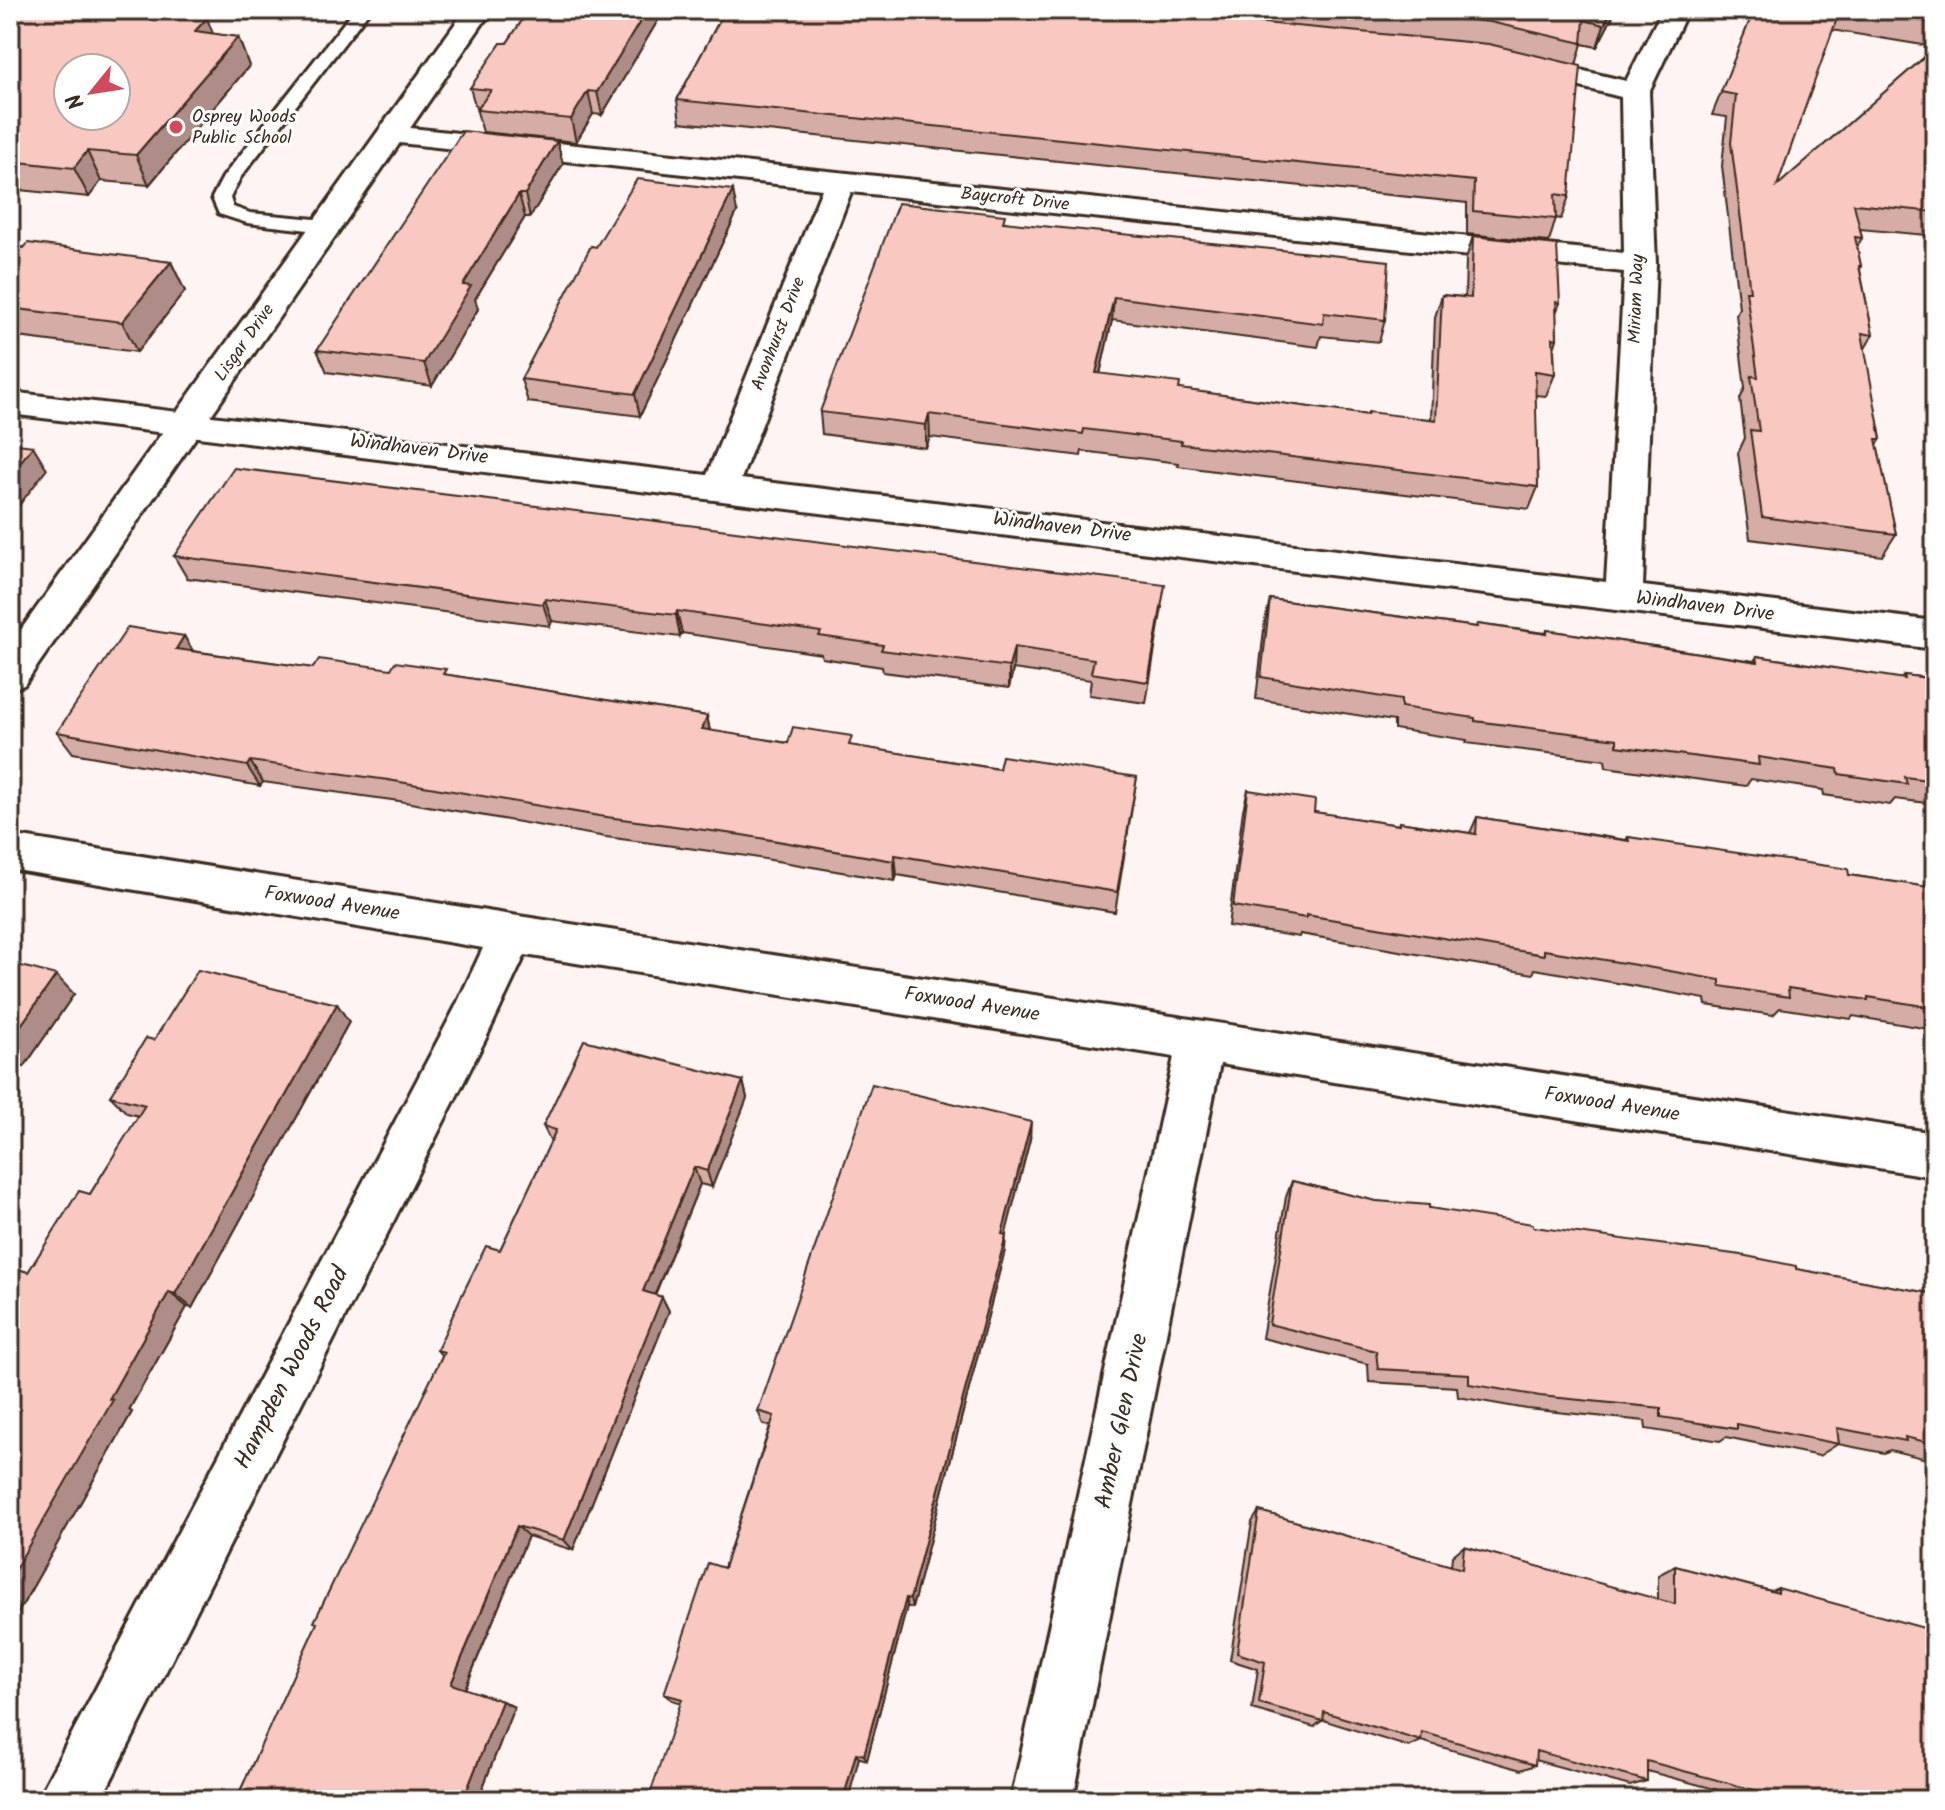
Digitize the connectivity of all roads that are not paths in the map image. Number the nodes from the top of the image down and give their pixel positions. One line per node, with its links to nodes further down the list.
1 (362, 10): 8 (lane)
2 (479, 10): 6 (street, Lisgar Drive)
3 (1675, 10): 5 (street, Miriam Way)
4 (1497, 58): 5 (street)
5 (1635, 92): 9 (street, Miriam Way)
6 (391, 135): 7 (street, Baycroft Drive); 8 (street, Lisgar Drive)
7 (840, 182): 9 (street, Baycroft Drive); 12 (street, Avonhurst Drive)
8 (326, 226): 11 (street, Lisgar Drive)
9 (1640, 264): 13 (street, Miriam Way)
10 (10, 403): 11 (street, Windhaven Drive)
11 (189, 423): 12 (street, Windhaven Drive); 15 (street, Lisgar Drive)
12 (720, 487): 13 (street, Windhaven Drive)
13 (1624, 596): 14 (street, Windhaven Drive)
14 (1935, 635)
15 (10, 675)
16 (10, 852): 17 (street, Foxwood Avenue)
17 (512, 934): 18 (street, Foxwood Avenue); 20 (street, Hampden Woods Road)
18 (1201, 1041): 19 (street, Foxwood Avenue); 21 (street, Amber Glen Drive)
19 (1935, 1155)
20 (68, 1800)
21 (1042, 1800)

